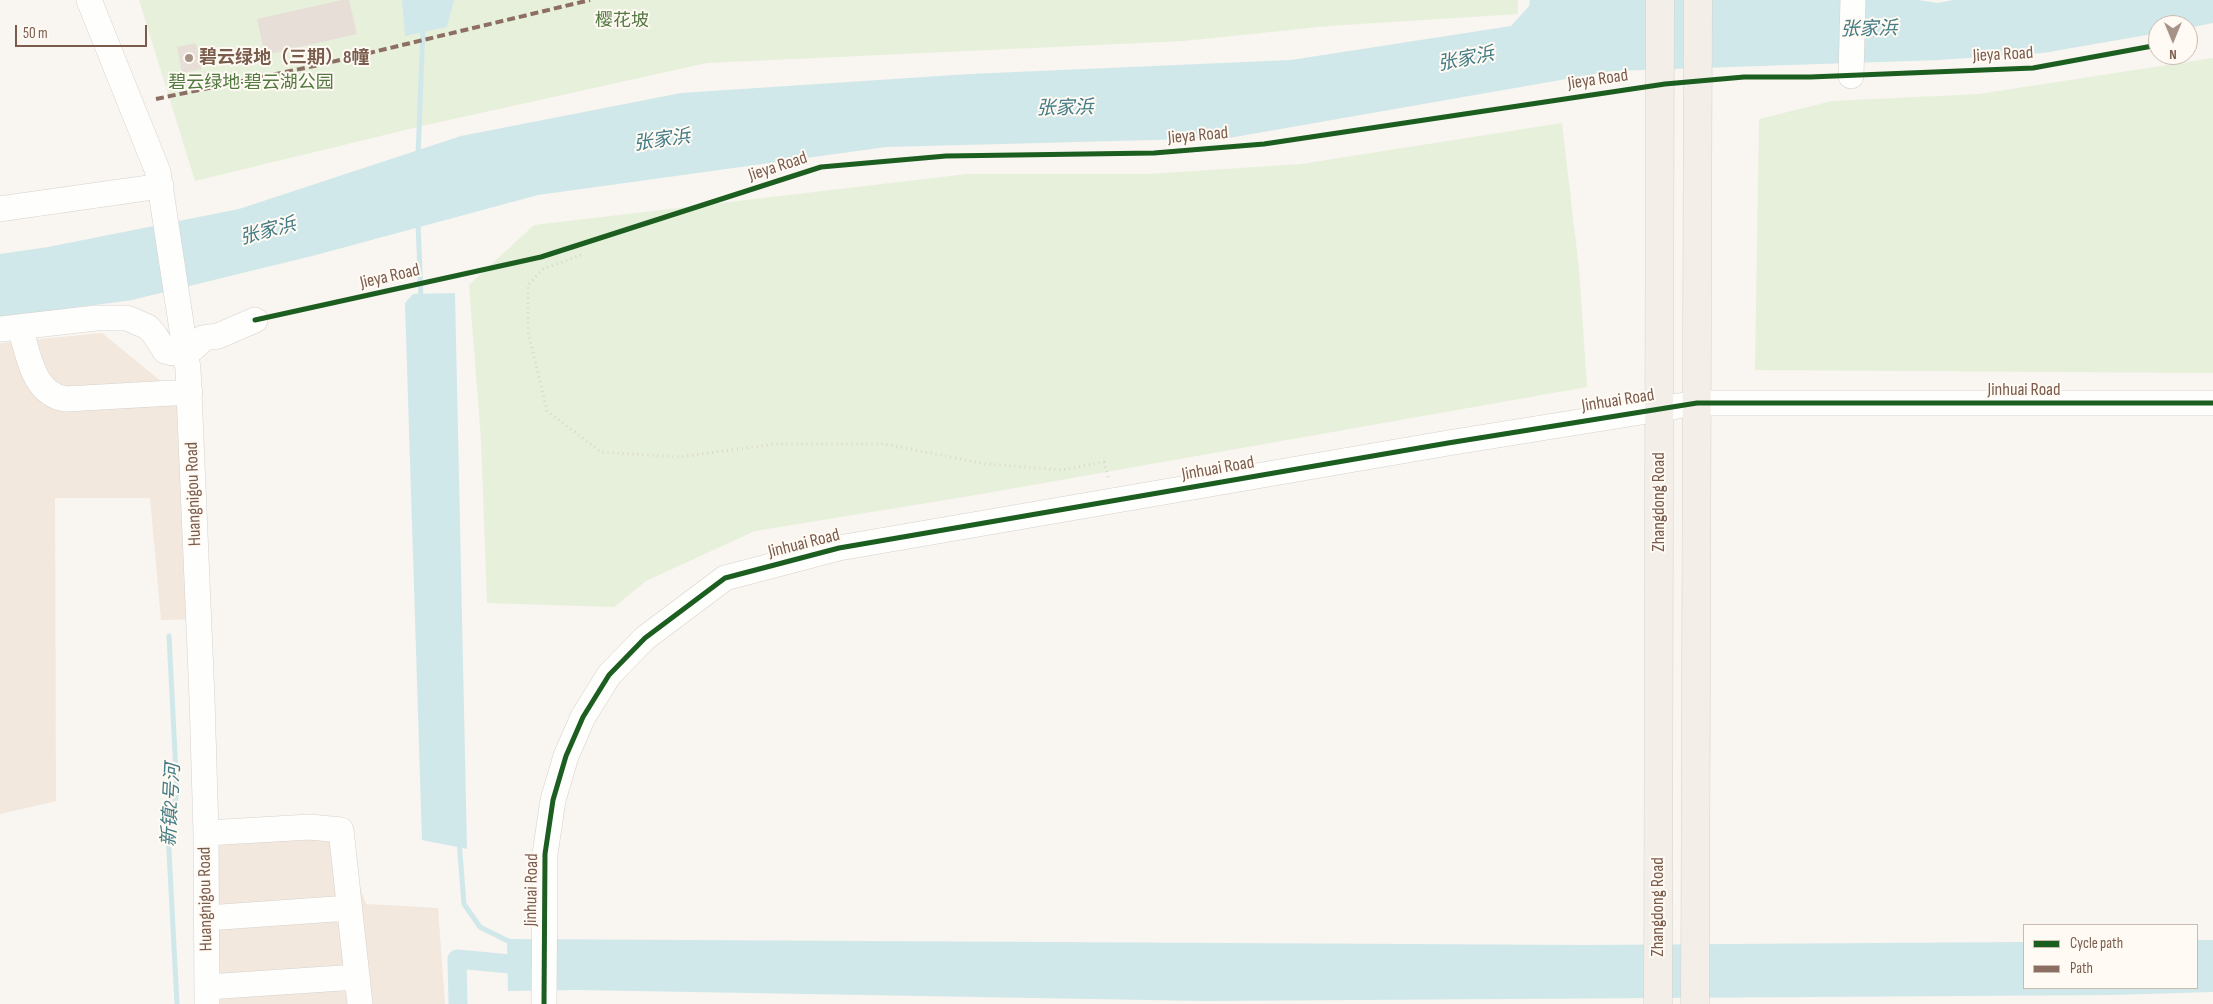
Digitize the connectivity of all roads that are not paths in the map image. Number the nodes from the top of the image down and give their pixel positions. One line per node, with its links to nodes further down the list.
1 (89, 0): 6 (street, Huangnigou Road)
2 (1660, 0): 14 (main road, Zhangdong Road)
3 (1698, 0): 12 (main road)
4 (1853, 0): 5 (street)
5 (1852, 69)
6 (161, 186): 7 (street); 10 (street, Huangnigou Road)
7 (0, 208)
8 (255, 320): 10 (street)
9 (10, 328): 10 (street); 11 (street)
10 (186, 353): 11 (street, Huangnigou Road)
11 (190, 392): 15 (street, Huangnigou Road)
12 (1697, 403): 13 (street, Jinhuai Road); 14 (street, Jinhuai Road); 23 (main road)
13 (2213, 404)
14 (1660, 408): 21 (street, Jinhuai Road); 22 (main road, Zhangdong Road)
15 (206, 833): 16 (street); 17 (street, Huangnigou Road)
16 (349, 908): 17 (street); 18 (street)
17 (207, 918): 19 (street, Huangnigou Road)
18 (357, 977): 19 (street); 20 (street)
19 (207, 996)
20 (360, 1004)
21 (544, 1004)
22 (1658, 1004)
23 (1695, 1004)

